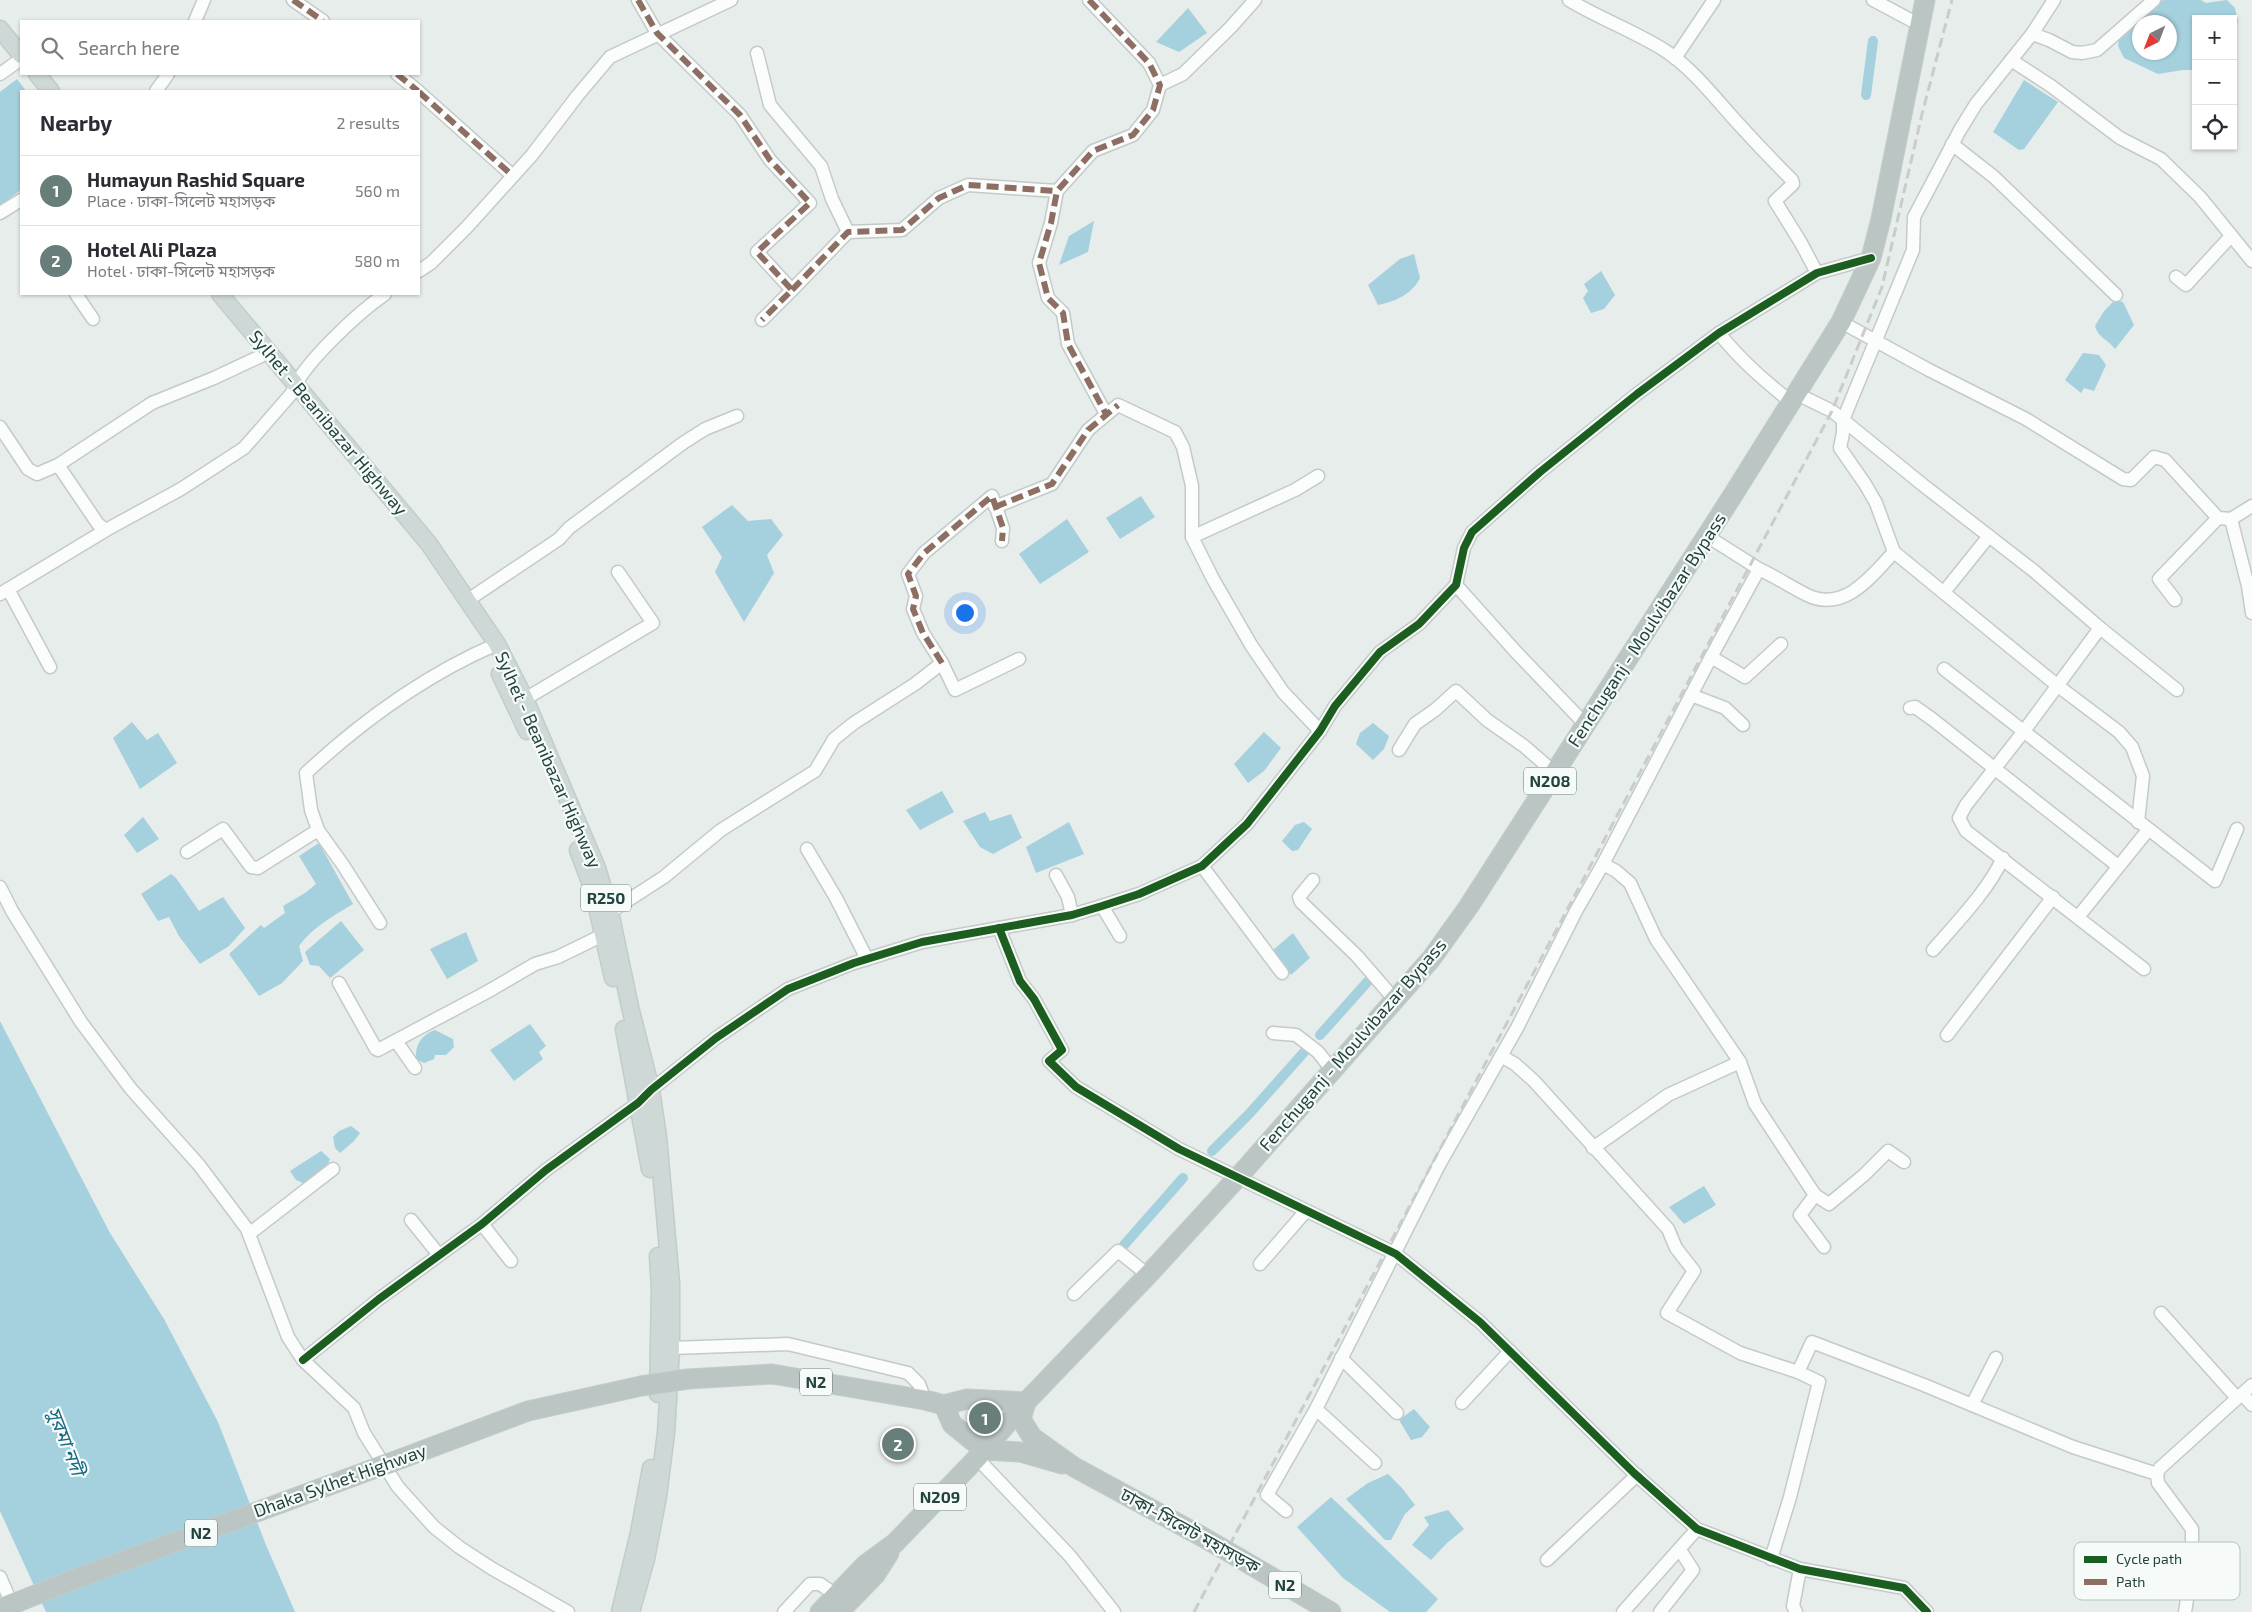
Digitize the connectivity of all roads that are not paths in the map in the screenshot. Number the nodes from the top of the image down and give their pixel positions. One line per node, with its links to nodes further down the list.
1 (204, 0): 13 (street)
2 (293, 0): 14 (street)
3 (638, 0): 17 (street)
4 (732, 0): 17 (street)
5 (1089, 0): 31 (street)
6 (1255, 0): 31 (street)
7 (1570, 0): 21 (street)
8 (1714, 0): 21 (street)
9 (1873, 0): 15 (street)
10 (1925, 0): 15 (highway, Fenchuganj - Moulvibazar Bypass / N208)
11 (2054, 0): 18 (street)
12 (2154, 0): 18 (street)
13 (195, 20)
14 (322, 20)
15 (1920, 25): 44 (highway, Fenchuganj - Moulvibazar Bypass / N208)
16 (0, 29): 23 (main road)
17 (657, 33): 38 (street); 49 (street)
18 (2032, 34): 22 (street)
19 (0, 44): 24 (main road)
20 (757, 53): 42 (street)
21 (1675, 58): 47 (street)
22 (2011, 60): 37 (street); 43 (street)
23 (20, 62)
24 (20, 63)
25 (20, 64): 26 (street)
26 (0, 74)
27 (28, 75): 32 (main road)
28 (38, 75): 33 (main road)
29 (167, 75): 34 (street)
30 (398, 75): 35 (street)
31 (1160, 85): 39 (street)
32 (38, 90)
33 (50, 90)
34 (157, 90)
35 (418, 90)
36 (420, 92): 38 (street)
37 (1952, 144): 54 (street); 59 (street)
38 (513, 176): 46 (street)
39 (1057, 191): 42 (street); 63 (street)
40 (20, 201): 41 (street)
41 (0, 213)
42 (848, 232): 49 (street)
43 (2231, 236): 45 (street); 48 (street)
44 (1871, 258): 47 (street); 57 (highway, Fenchuganj - Moulvibazar Bypass / N208)
45 (2252, 262)
46 (420, 270)
47 (1817, 273): 58 (street)
48 (2176, 277)
49 (792, 290): 56 (street)
50 (77, 295): 55 (street)
51 (210, 295): 60 (main road, Sylhet - Beanibazar Highway / R250)
52 (221, 295): 61 (main road, Sylhet - Beanibazar Highway / R250)
53 (382, 295): 61 (street)
54 (2116, 295)
55 (93, 319)
56 (762, 320)
57 (1841, 322): 59 (street); 62 (highway, Fenchuganj - Moulvibazar Bypass / N208)
58 (1719, 333): 62 (street); 81 (street)
59 (1876, 341): 65 (street); 71 (street)
60 (261, 356): 61 (main road, Sylhet - Beanibazar Highway / R250); 67 (street)
61 (293, 388): 73 (street); 84 (main road, Sylhet - Beanibazar Highway / R250); 89 (main road, Sylhet - Beanibazar Highway / R250)
62 (1794, 399): 65 (street); 75 (highway, Fenchuganj - Moulvibazar Bypass / N208)
63 (1106, 414): 70 (street); 74 (street)
64 (737, 416): 84 (street)
65 (1843, 420): 76 (street); 78 (street)
66 (0, 427): 67 (street)
67 (58, 465): 73 (street)
68 (1318, 476): 74 (street)
69 (2252, 506): 72 (street)
70 (995, 507): 77 (street); 92 (street)
71 (2218, 518): 72 (street); 85 (street)
72 (2231, 519): 86 (street)
73 (106, 530): 82 (street)
74 (1192, 536): 102 (street)
75 (1707, 536): 79 (street); 100 (highway, Fenchuganj - Moulvibazar Bypass / N208)
76 (1988, 536): 83 (street); 87 (street)
77 (1002, 541)
78 (1894, 552): 79 (street); 83 (street)
79 (1759, 569): 90 (street)
80 (618, 572): 98 (street)
81 (1456, 585): 100 (street); 102 (street)
82 (4, 592): 93 (street)
83 (1944, 592): 95 (street)
84 (468, 600): 89 (main road, Sylhet - Beanibazar Highway / R250)
85 (2175, 600)
86 (2252, 613)
87 (2100, 628): 95 (street); 96 (street)
88 (1781, 644): 90 (street)
89 (493, 646): 98 (main road, Sylhet - Beanibazar Highway / R250); 109 (street); 126 (main road, Sylhet - Beanibazar Highway / R250)
90 (1711, 657): 97 (street)
91 (1019, 659): 92 (street)
92 (942, 663): 121 (street)
93 (50, 666)
94 (1944, 669): 103 (street)
95 (2058, 686): 103 (street); 107 (street)
96 (2177, 690)
97 (1690, 695): 101 (street); 113 (street)
98 (525, 699): 121 (main road, Sylhet - Beanibazar Highway / R250)
99 (1910, 708): 105 (street)
100 (1586, 725): 106 (highway, Fenchuganj - Moulvibazar Bypass / N208)
101 (1743, 725)
102 (1320, 731): 114 (street)
103 (2024, 731): 105 (street); 107 (street)
104 (1399, 750): 106 (street)
105 (1994, 769): 112 (street); 115 (street)
106 (1555, 773): 133 (highway, Fenchuganj - Moulvibazar Bypass / N208)
107 (2143, 826): 108 (street); 115 (street)
108 (2237, 829)
109 (318, 830): 111 (street); 124 (street)
110 (807, 849): 129 (street)
111 (187, 852)
112 (2003, 858): 119 (street); 128 (street)
113 (1603, 864): 137 (street); 138 (street)
114 (1202, 866): 120 (street); 131 (street)
115 (2118, 866): 123 (street)
116 (1056, 875): 122 (street)
117 (1313, 880): 133 (street)
118 (0, 888): 151 (street)
119 (2053, 897): 123 (street); 135 (street)
120 (1102, 906): 122 (street); 127 (street)
121 (610, 912): 141 (main road, Sylhet - Beanibazar Highway / R250)
122 (1072, 915): 125 (street)
123 (2078, 917): 130 (street)
124 (380, 923)
125 (999, 928): 129 (street); 146 (street)
126 (603, 935): 136 (street); 142 (main road, Sylhet - Beanibazar Highway / R250)
127 (1120, 936)
128 (1934, 950)
129 (867, 959): 141 (street)
130 (2144, 969)
131 (1282, 973)
132 (339, 983): 136 (street)
133 (1395, 1000): 140 (highway, Fenchuganj - Moulvibazar Bypass / N208)
134 (1273, 1033): 140 (street)
135 (1947, 1034)
136 (396, 1041): 139 (street)
137 (1501, 1056): 143 (street); 153 (street)
138 (1740, 1062): 143 (street); 147 (street)
139 (415, 1068)
140 (1333, 1071): 146 (highway, Fenchuganj - Moulvibazar Bypass / N208)
141 (651, 1090): 142 (street); 160 (main road, Sylhet - Beanibazar Highway / R250)
142 (638, 1103): 150 (street); 192 (main road, Sylhet - Beanibazar Highway / R250)
143 (1593, 1148): 165 (street)
144 (1904, 1162): 147 (street)
145 (333, 1169): 151 (street)
146 (1239, 1176): 148 (street); 157 (highway, Fenchuganj - Moulvibazar Bypass / N208)
147 (1815, 1195): 152 (street)
148 (1306, 1211): 153 (street); 156 (street)
149 (411, 1220): 154 (street)
150 (482, 1224): 154 (street); 155 (street)
151 (249, 1234): 164 (street)
152 (1824, 1247)
153 (1396, 1254): 161 (street); 162 (street)
154 (439, 1255): 164 (street)
155 (511, 1261)
156 (1260, 1264)
157 (1148, 1276): 158 (street); 168 (highway, Fenchuganj - Moulvibazar Bypass / N208)
158 (1074, 1294)
159 (2161, 1313): 166 (street)
160 (671, 1348): 167 (street); 193 (main road, Sylhet - Beanibazar Highway / R250)
161 (1510, 1351): 169 (street); 179 (street)
162 (1342, 1358): 173 (street); 174 (street)
163 (1996, 1358): 171 (street)
164 (303, 1360): 191 (street)
165 (1798, 1372): 171 (street); 184 (street)
166 (2244, 1392): 172 (street); 178 (street)
167 (925, 1400): 170 (highway, N2); 189 (highway, Dhaka Sylhet Highway / N2, bridge)
168 (1026, 1402): 170 (highway, N2); 175 (highway, Fenchuganj - Moulvibazar Bypass / N208); 177 (highway, ঢাকা-সিলেট মহাসড়ক / N2)
169 (1462, 1403)
170 (944, 1405): 175 (highway)
171 (1972, 1405): 178 (street)
172 (2252, 1405)
173 (1316, 1409): 176 (street); 180 (street)
174 (1397, 1413)
175 (980, 1454): 177 (highway, ঢাকা-সিলেট মহাসড়ক / N2); 188 (highway, N209); 196 (street)
176 (1375, 1463)
177 (1074, 1467): 197 (highway, ঢাকা-সিলেট মহাসড়ক / N2, bridge)
178 (2157, 1474): 182 (street)
179 (1637, 1475): 181 (street); 185 (street)
180 (1286, 1511)
181 (1697, 1529): 183 (street); 184 (street)
182 (2192, 1542)
183 (1680, 1550): 198 (street); 199 (street)
184 (1771, 1559): 186 (street)
185 (1547, 1560)
186 (1800, 1569): 200 (street); 201 (street)
187 (0, 1577): 190 (street)
188 (838, 1604): 194 (street); 195 (highway, N209)
189 (0, 1609)
190 (16, 1612)
191 (568, 1612)
192 (620, 1612)
193 (631, 1612)
194 (784, 1612)
195 (820, 1612)
196 (1114, 1612)
197 (1331, 1612)
198 (1623, 1612)
199 (1660, 1612)
200 (1796, 1612)
201 (1927, 1612)

